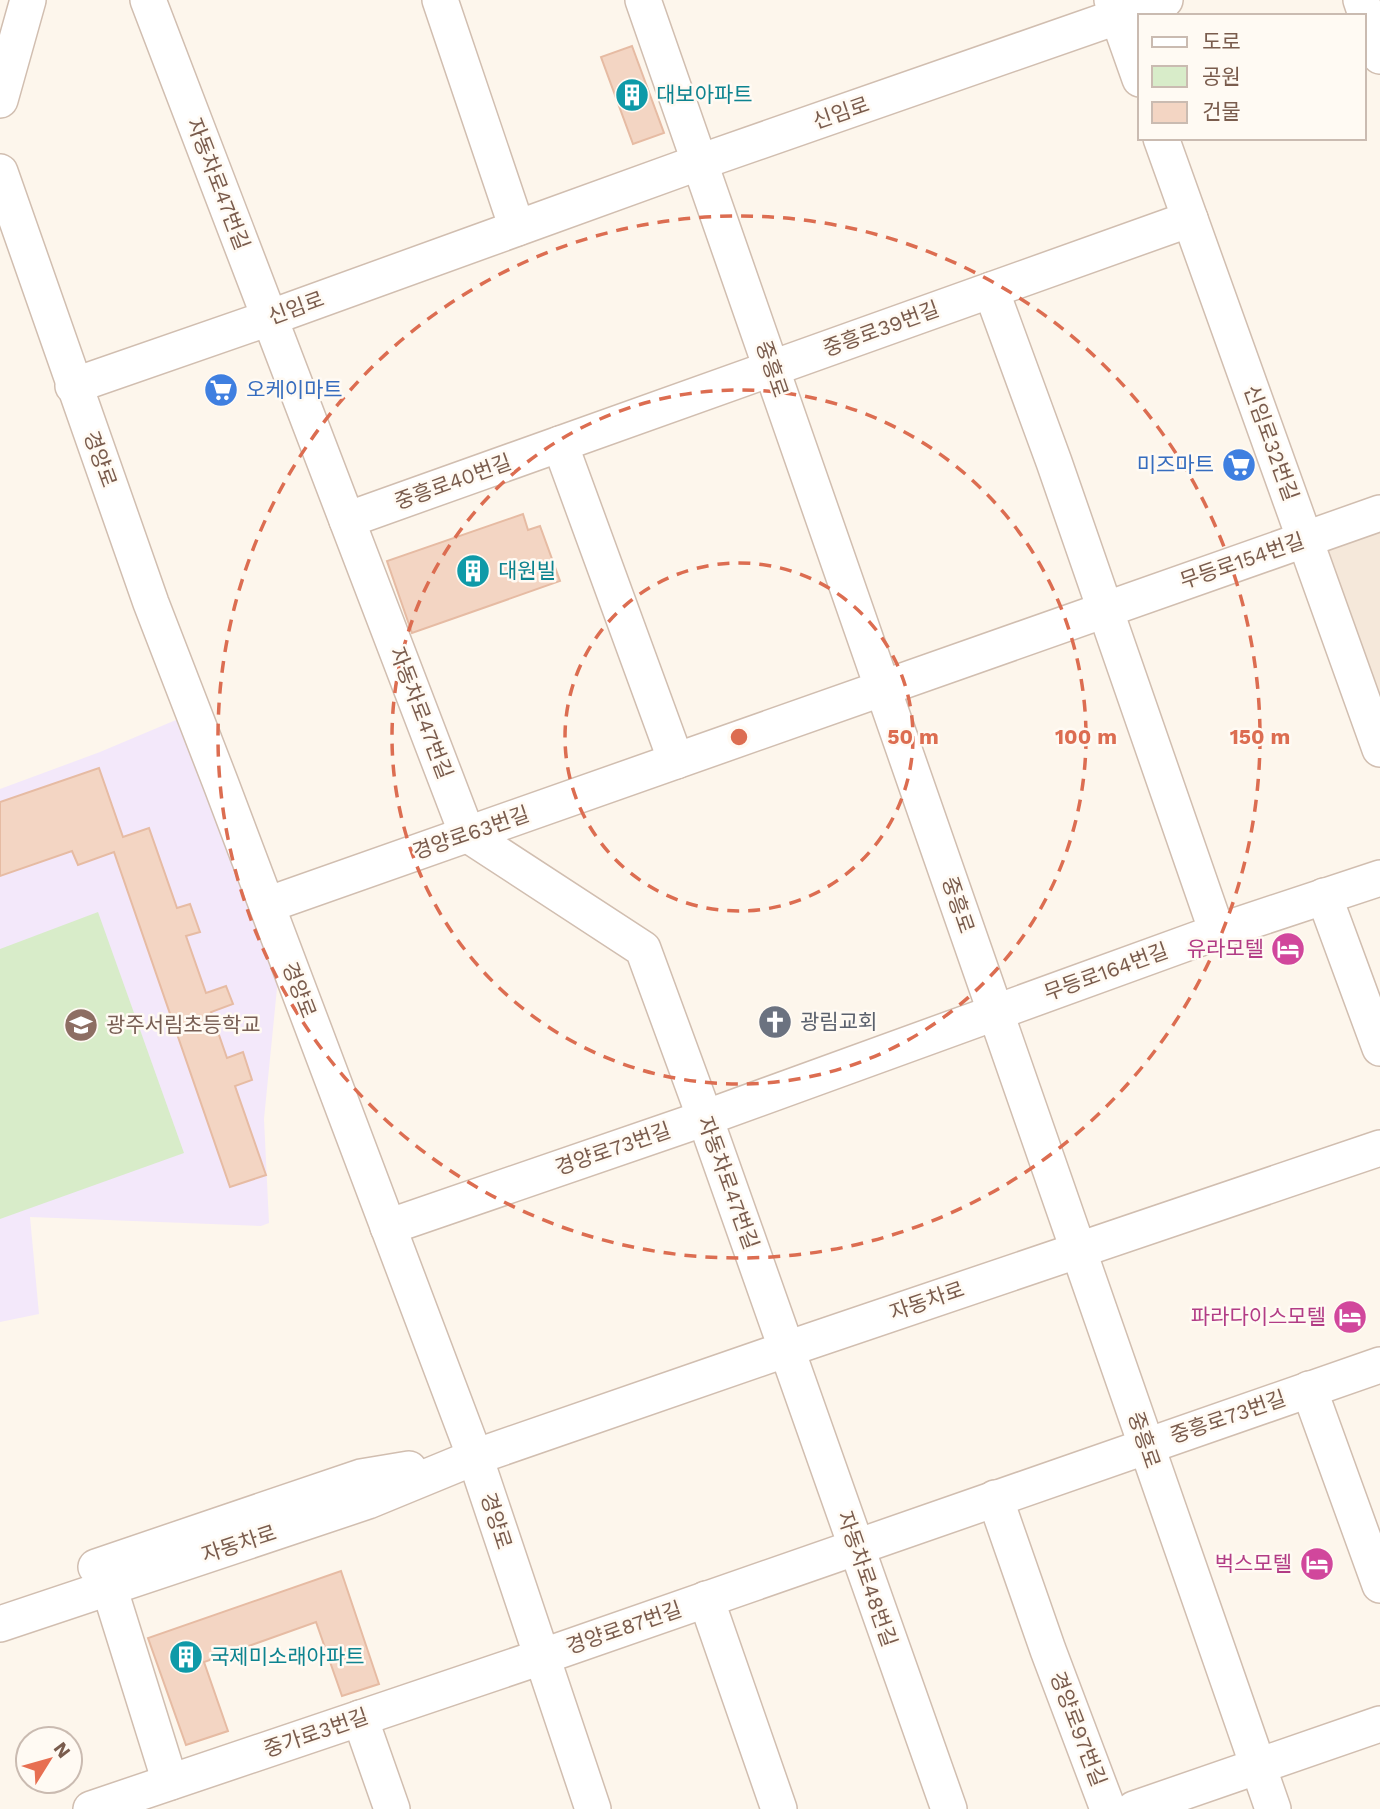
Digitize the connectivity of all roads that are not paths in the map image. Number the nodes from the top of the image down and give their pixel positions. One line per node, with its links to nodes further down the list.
1 (28, 0): 10 (street)
2 (148, 0): 17 (street, 자동차로47번길)
3 (440, 0): 15 (street)
4 (643, 0): 12 (street, 중흥로)
5 (1165, 0): 6 (street, 신임로)
6 (1115, 9): 9 (street); 12 (street, 신임로)
7 (1366, 15): 8 (street)
8 (1380, 56)
9 (1138, 73)
10 (0, 100)
11 (1162, 140): 14 (street, 신임로32번길)
12 (700, 162): 15 (street, 신임로); 18 (street, 중흥로)
13 (0, 172): 19 (street, 경양로)
14 (1190, 219): 16 (street, 중흥로39번길); 23 (street, 신임로32번길)
15 (517, 228): 17 (street, 신임로)
16 (991, 290): 18 (street, 중흥로39번길); 24 (street)
17 (269, 318): 19 (street, 신임로); 22 (street, 자동차로47번길)
18 (772, 369): 20 (street, 중흥로40번길); 25 (street, 중흥로)
19 (74, 386): 31 (street, 경양로)
20 (560, 444): 22 (street, 중흥로40번길); 27 (street)
21 (1380, 513): 23 (street, 무등로154번길)
22 (347, 520): 28 (street, 자동차로47번길)
23 (1305, 539): 24 (street, 무등로154번길); 26 (street, 신임로32번길)
24 (1105, 609): 25 (street, 무등로154번길); 32 (street)
25 (883, 687): 27 (street, 경양로63번길); 33 (street, 중흥로)
26 (1380, 749)
27 (676, 761): 28 (street, 경양로63번길)
28 (467, 834): 31 (street, 경양로63번길); 35 (street, 자동차로47번길)
29 (1380, 878): 30 (street, 무등로164번길)
30 (1324, 896): 32 (street, 무등로164번길); 34 (street)
31 (267, 905): 37 (street, 경양로)
32 (1217, 932): 33 (street, 무등로164번길)
33 (995, 1011): 35 (street, 경양로73번길); 38 (street, 중흥로)
34 (1380, 1048)
35 (705, 1118): 37 (street, 경양로73번길); 39 (street, 자동차로47번길)
36 (1380, 1148): 38 (street, 자동차로)
37 (388, 1227): 43 (street, 경양로)
38 (1078, 1251): 39 (street, 자동차로); 42 (street, 중흥로)
39 (787, 1349): 43 (street, 자동차로); 45 (street, 자동차로48번길)
40 (1380, 1365): 41 (street, 중흥로73번길)
41 (1309, 1389): 42 (street, 중흥로73번길); 46 (street, 중흥로73번길)
42 (1146, 1445): 44 (street, 경양로87번길); 54 (street, 중흥로)
43 (475, 1457): 47 (street, 자동차로); 48 (street, 자동차로); 51 (street, 경양로)
44 (995, 1497): 45 (street, 경양로87번길); 61 (street, 경양로97번길)
45 (855, 1546): 49 (street, 경양로87번길); 60 (street, 자동차로48번길)
46 (1380, 1585)
47 (109, 1587): 50 (street, 자동차로); 55 (street)
48 (0, 1599)
49 (706, 1599): 51 (street, 경양로87번길); 59 (street, 경양로87번길)
50 (0, 1624)
51 (541, 1657): 52 (street, 중가로3번길); 58 (street, 경양로)
52 (360, 1717): 55 (street, 중가로3번길); 57 (street)
53 (1380, 1724): 54 (street)
54 (1257, 1766): 62 (street); 63 (street, 중흥로)
55 (170, 1782): 56 (street, 중가로3번길)
56 (91, 1809)
57 (392, 1809)
58 (593, 1809)
59 (779, 1809)
60 (949, 1809)
61 (1108, 1809)
62 (1134, 1809)
63 (1273, 1809)

